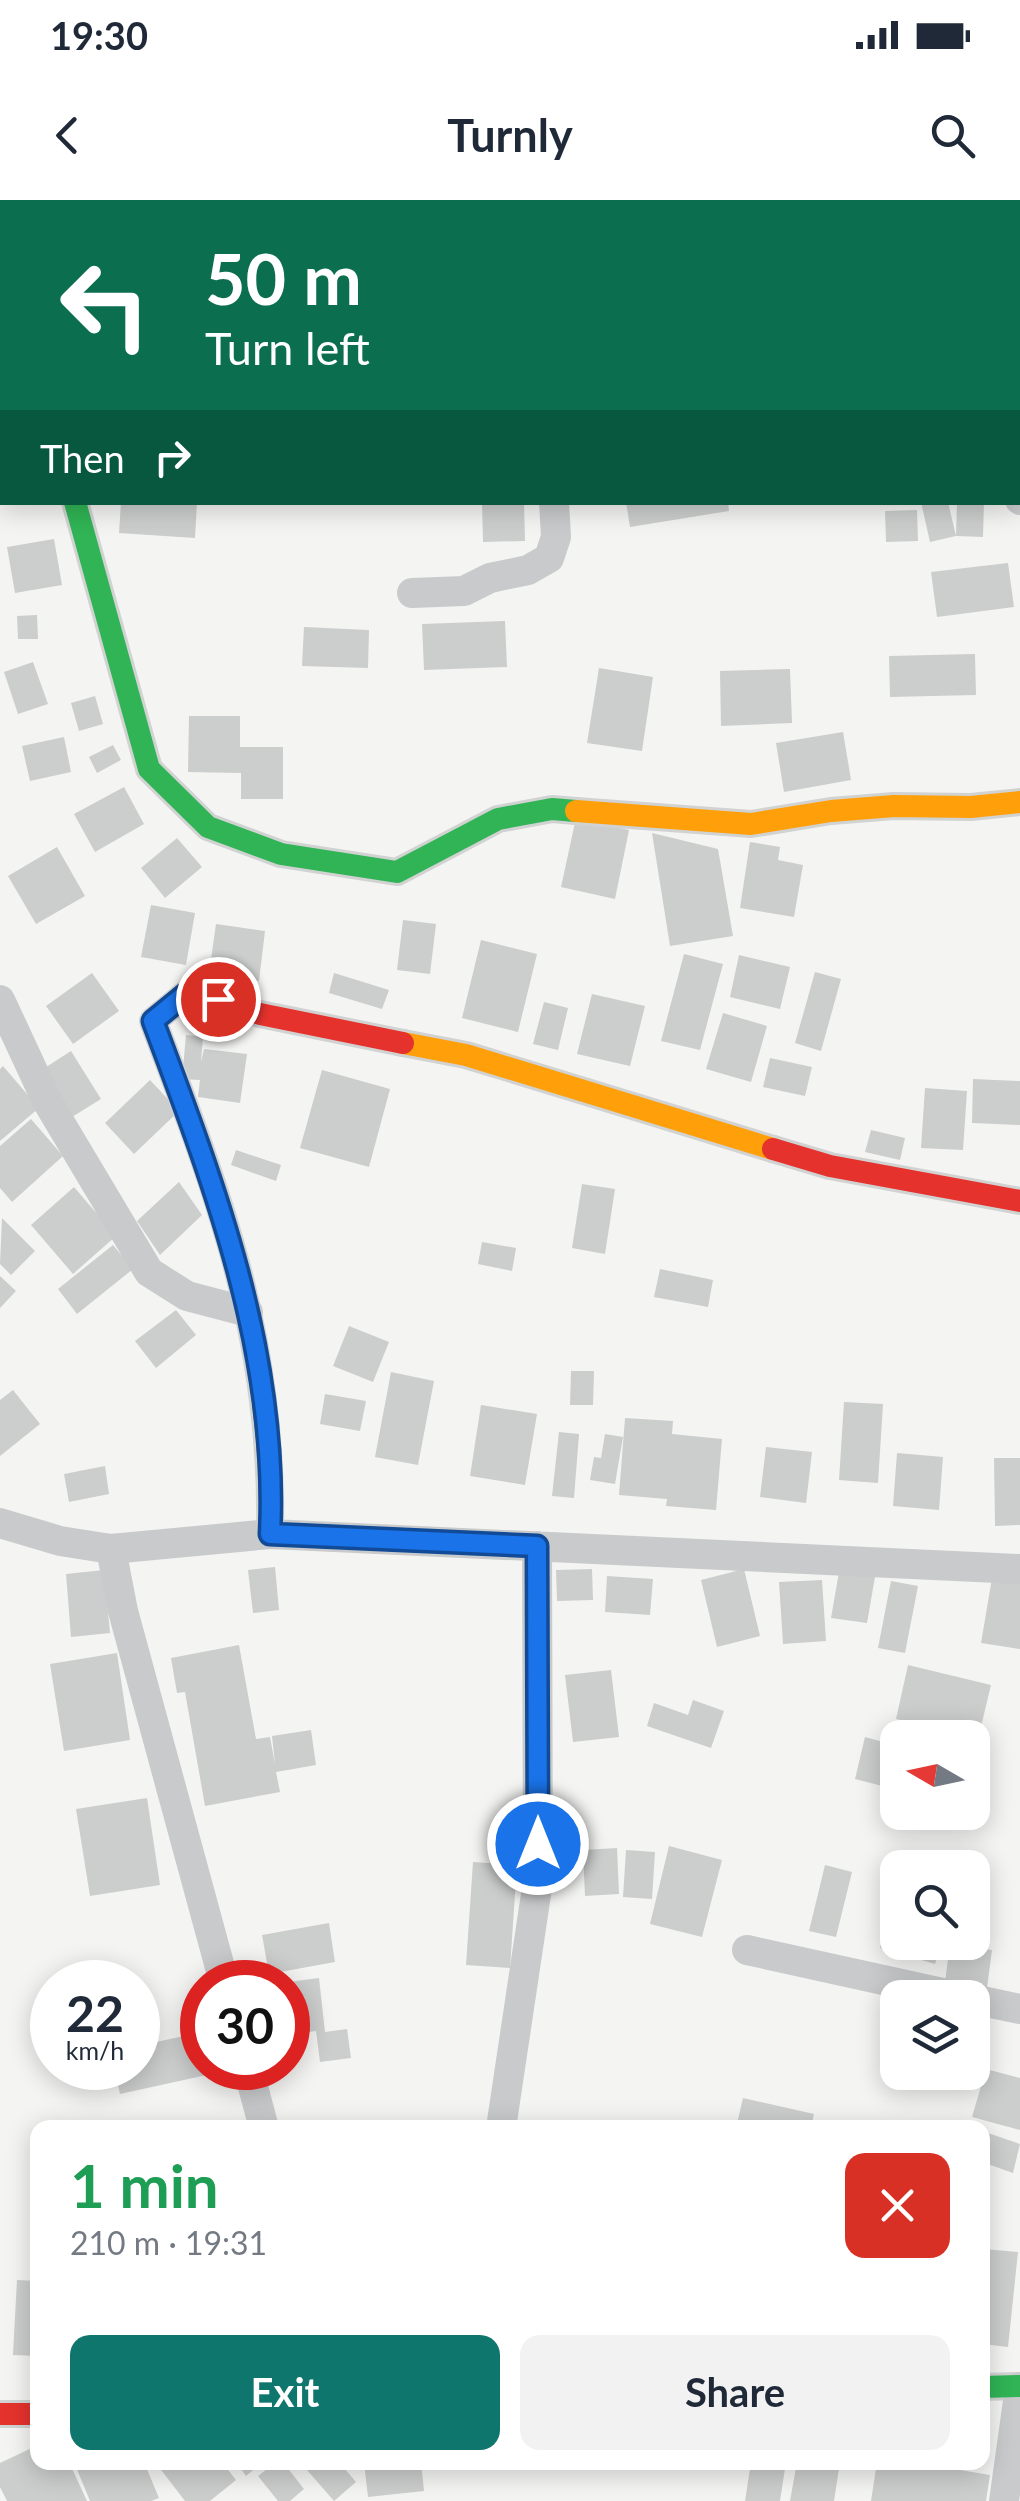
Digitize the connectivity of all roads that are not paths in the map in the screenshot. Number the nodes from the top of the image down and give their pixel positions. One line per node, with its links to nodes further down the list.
1 (76, 505): 4 (street)
2 (554, 505): 3 (street)
3 (412, 593)
4 (1020, 802)
5 (0, 1000): 7 (street)
6 (1020, 1201): 7 (street)
7 (248, 1312): 9 (street)
8 (0, 1523): 11 (street)
9 (270, 1534): 10 (street); 11 (street)
10 (537, 1546): 12 (street); 20 (street)
11 (111, 1549): 14 (street)
12 (1020, 1568)
13 (747, 1950): 15 (street)
14 (218, 1960)
15 (886, 1980)
16 (990, 2003): 17 (street)
17 (1020, 2010)
18 (254, 2090): 19 (street)
19 (262, 2120)
20 (502, 2120)
21 (990, 2386): 22 (street)
22 (1020, 2386): 25 (street)
23 (0, 2414): 24 (street)
24 (30, 2414)
25 (1004, 2501)

